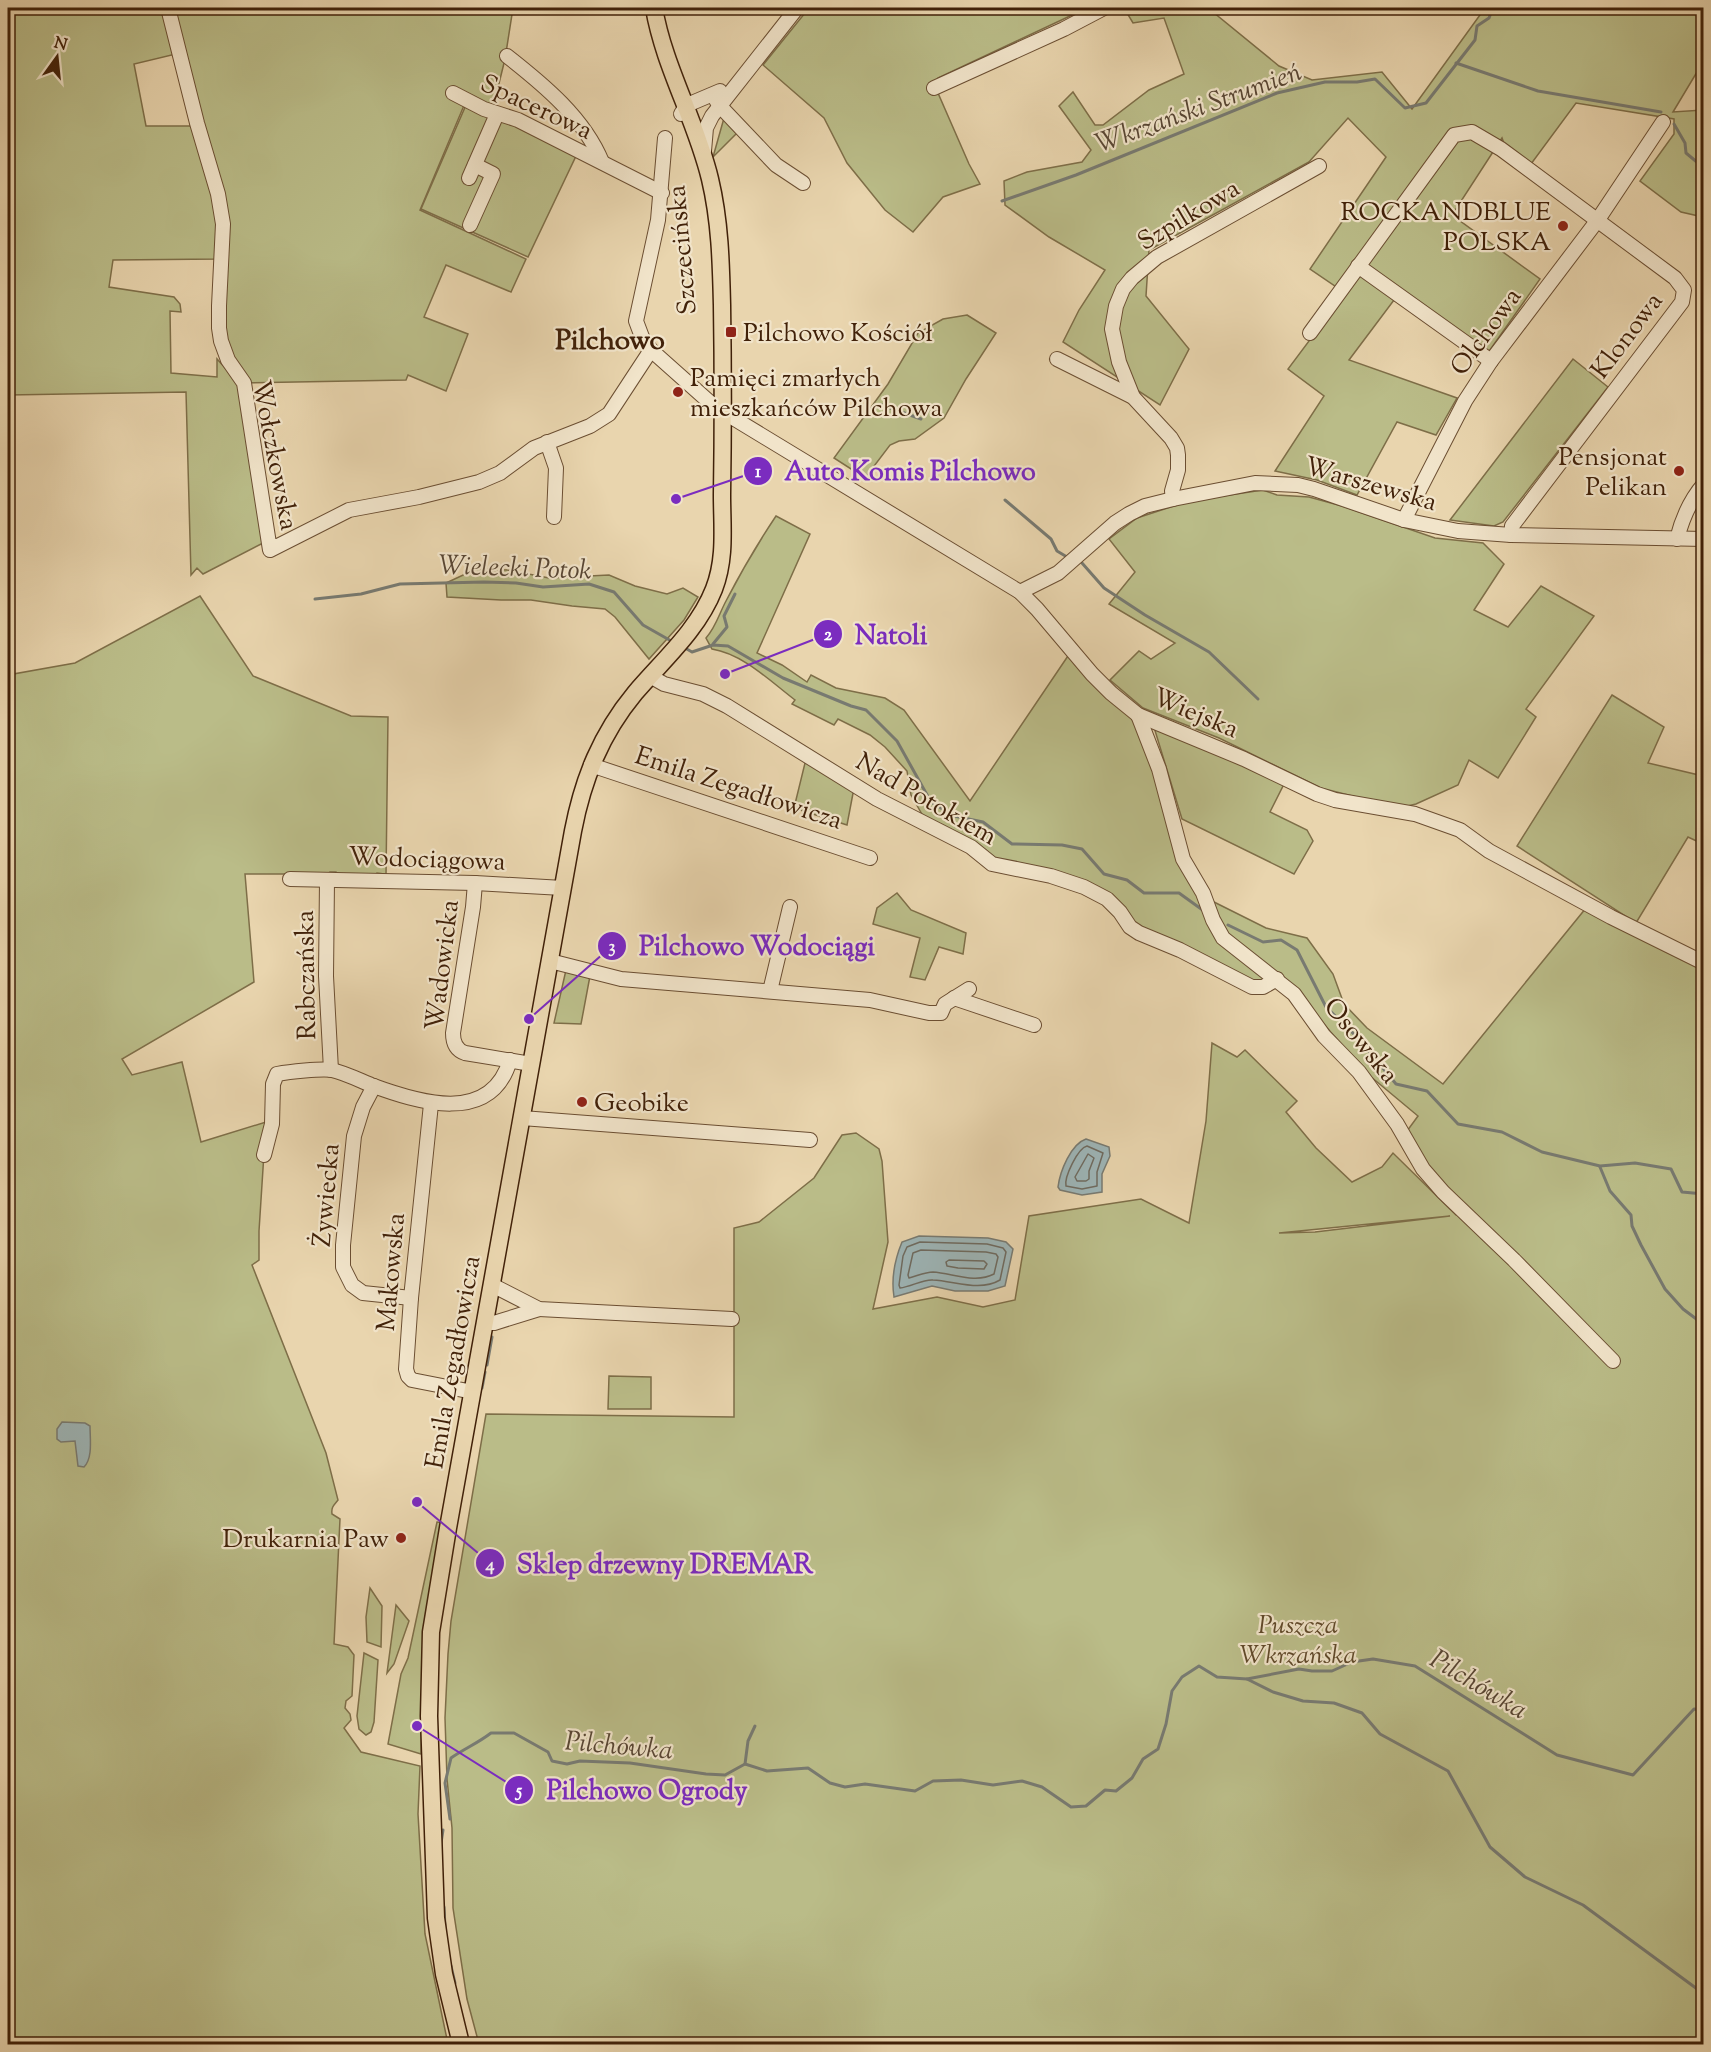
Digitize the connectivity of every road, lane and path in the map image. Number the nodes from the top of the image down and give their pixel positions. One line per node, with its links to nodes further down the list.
1 (168, 8): 30 (street, Wołczkowska)
2 (644, 8): 10 (main road, Szczecińska)
3 (654, 8): 10 (main road, Szczecińska)
4 (797, 8): 9 (street)
5 (1104, 8): 7 (street)
6 (507, 56): 14 (street, Spacerowa)
7 (934, 88)
8 (453, 93): 11 (street, Spacerowa)
9 (716, 104): 10 (street); 16 (street); 19 (street)
10 (686, 113): 16 (main road, Szczecińska); 29 (main road, Szczecińska)
11 (497, 114): 14 (street, Spacerowa); 15 (street)
12 (1663, 122): 21 (street, Olchowa)
13 (665, 138): 20 (street)
14 (602, 162): 20 (street, Spacerowa)
15 (475, 165): 18 (street); 22 (street)
16 (707, 165): 29 (main road, Szczecińska)
17 (1319, 166): 28 (street, Szpilkowa)
18 (469, 178)
19 (803, 183)
20 (662, 193): 25 (street)
21 (1597, 221): 23 (street, Klonowa); 27 (street, Olchowa); 35 (street, Klonowa)
22 (470, 225)
23 (1358, 266): 24 (street); 27 (street)
24 (1310, 333)
25 (651, 350): 29 (street); 30 (street, Wołczkowska)
26 (1057, 359): 28 (street, Szpilkowa)
27 (1491, 361): 34 (street, Olchowa)
28 (1133, 397): 32 (street, Szpilkowa)
29 (719, 409): 38 (street, Wiejska); 39 (main road, Szczecińska)
30 (547, 442): 33 (street)
31 (1704, 484): 37 (street)
32 (1173, 499): 34 (street, Warszewska); 38 (street, Warszewska)
33 (554, 517)
34 (1404, 520): 35 (street, Warszewska)
35 (1511, 535): 37 (street, Warszewska)
36 (1704, 538): 37 (street, Warszewska)
37 (1677, 539)
38 (1020, 592): 40 (street, Wiejska)
39 (650, 676): 41 (main road, Szczecińska); 51 (street, Nad Potokiem)
40 (1138, 715): 50 (street, Wiejska); 51 (street, Osowska)
41 (591, 765): 42 (main road, Szczecińska); 43 (street, Emila Zegadłowicza)
42 (583, 788): 47 (main road, Emila Zegadłowicza)
43 (870, 858)
44 (290, 879): 45 (street, Wodociągowa)
45 (327, 880): 46 (street, Wodociągowa); 58 (street, Rabczańska)
46 (475, 883): 47 (street, Wodociągowa); 56 (street, Wadowicka)
47 (563, 888): 49 (main road, Emila Zegadłowicza)
48 (790, 907): 53 (street)
49 (550, 961): 53 (street); 57 (main road, Emila Zegadłowicza)
50 (1704, 963)
51 (1277, 979): 69 (street, Osowska)
52 (969, 988): 54 (street)
53 (770, 991): 54 (street)
54 (954, 998): 55 (street)
55 (1034, 1025)
56 (510, 1060): 57 (street, Wadowicka); 60 (street)
57 (531, 1064): 61 (main road, Emila Zegadłowicza)
58 (332, 1070): 59 (street); 63 (street)
59 (374, 1086): 60 (street); 65 (street, Żywiecka)
60 (431, 1104): 65 (street, Makowska)
61 (522, 1118): 62 (street); 64 (main road, Emila Zegadłowicza)
62 (810, 1140)
63 (264, 1155)
64 (492, 1286): 66 (street); 68 (main road, Emila Zegadłowicza)
65 (411, 1298): 70 (street, Makowska)
66 (539, 1309): 67 (street); 68 (street)
67 (732, 1319)
68 (485, 1323): 70 (main road, Emila Zegadłowicza)
69 (1613, 1361)
70 (473, 1392): 71 (main road, Emila Zegadłowicza)
71 (461, 2044)

